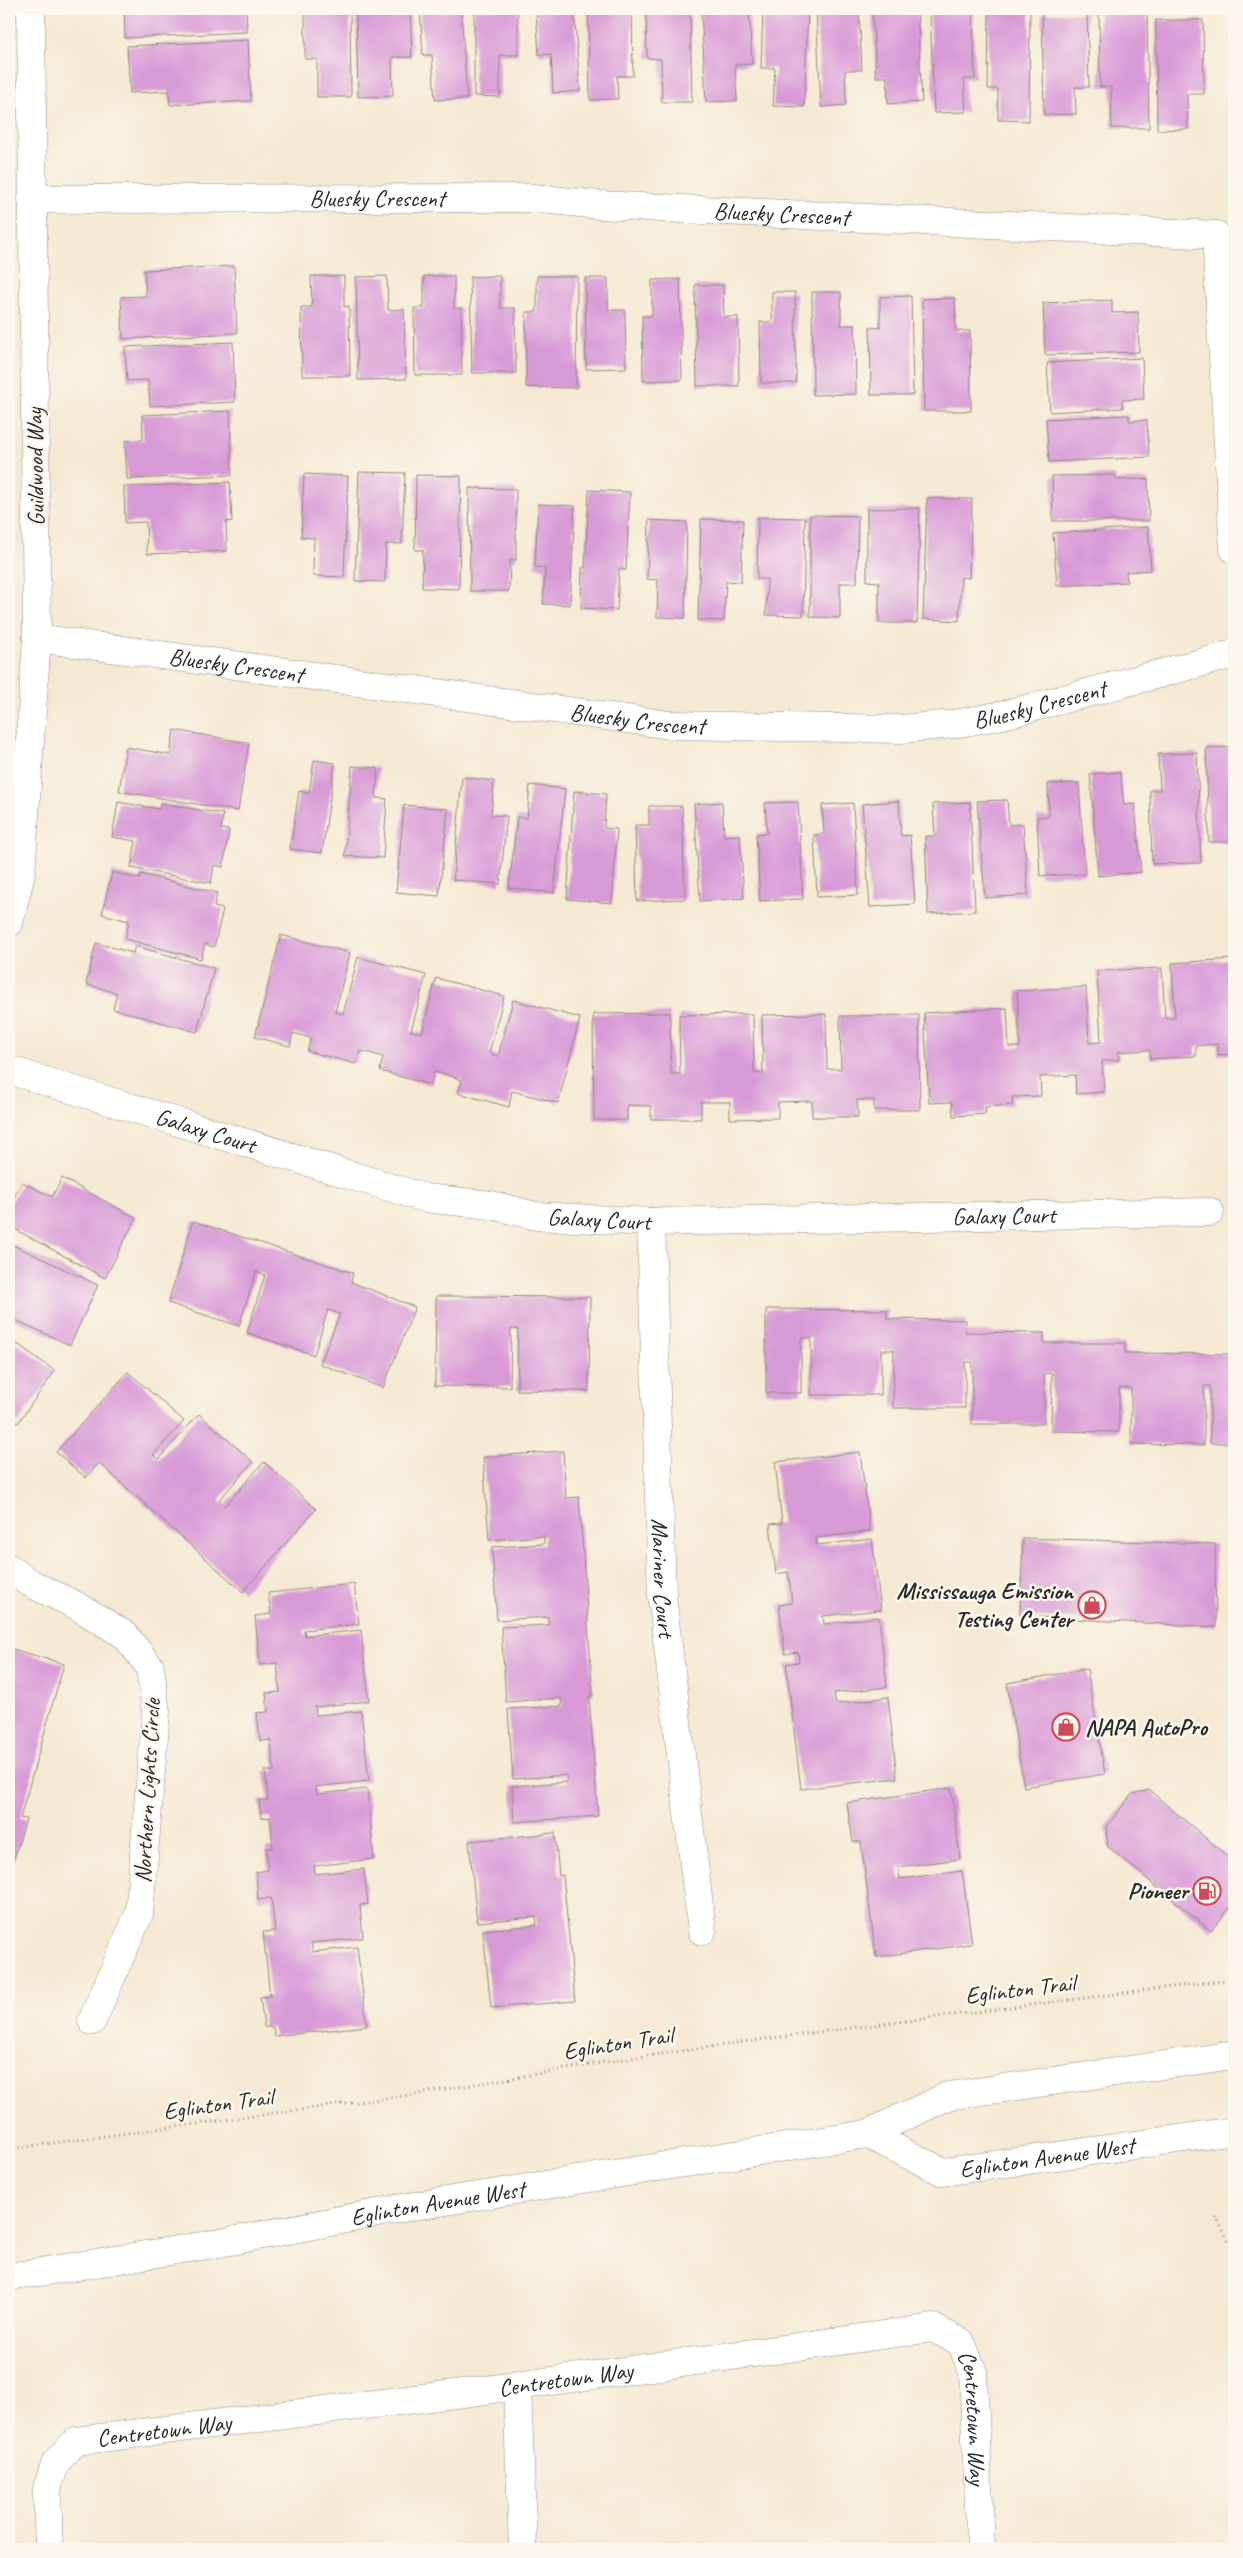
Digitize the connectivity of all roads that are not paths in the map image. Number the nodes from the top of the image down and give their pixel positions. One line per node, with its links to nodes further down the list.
1 (31, 9): 2 (street, Guildwood Way)
2 (32, 199): 3 (street, Bluesky Crescent); 4 (street, Guildwood Way)
3 (1234, 549)
4 (37, 638): 5 (street, Bluesky Crescent); 6 (street, Guildwood Way)
5 (1234, 654)
6 (9, 924)
7 (9, 1070): 9 (street, Galaxy Court)
8 (1210, 1212): 9 (street, Galaxy Court)
9 (651, 1222): 11 (street, Mariner Court)
10 (9, 1568): 12 (street, Northern Lights Circle)
11 (702, 1931)
12 (92, 2021)
13 (1234, 2055): 15 (street, Eglinton Avenue West)
14 (1234, 2131): 15 (street, Eglinton Avenue West)
15 (867, 2134): 16 (street, Eglinton Avenue West)
16 (9, 2277)
17 (517, 2385): 18 (street, Centretown Way); 19 (street); 20 (street, Centretown Way)
18 (49, 2549)
19 (523, 2549)
20 (981, 2549)

